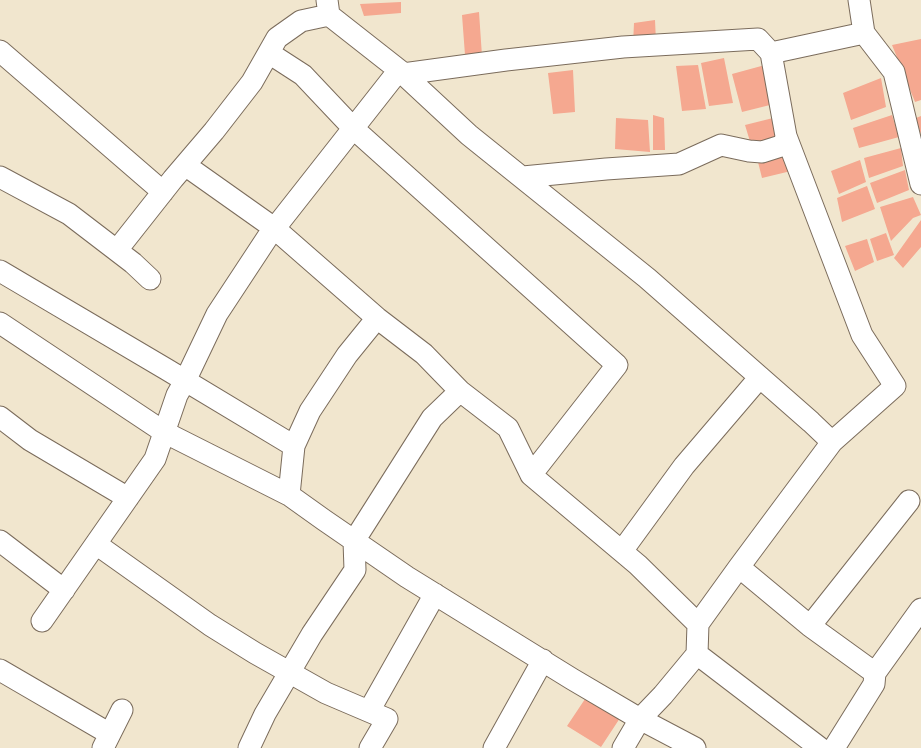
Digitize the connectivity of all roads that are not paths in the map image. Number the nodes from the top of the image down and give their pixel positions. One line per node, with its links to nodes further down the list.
1 (859, 0): 3 (street)
2 (324, 5): 5 (street); 7 (street)
3 (864, 33): 6 (street); 13 (street)
4 (0, 51): 14 (street)
5 (269, 53): 8 (street); 10 (street)
6 (771, 53): 7 (street); 9 (street)
7 (401, 72): 8 (street); 12 (street)
8 (354, 129): 15 (street); 28 (street)
9 (786, 136): 12 (street); 26 (street)
10 (185, 165): 14 (street); 15 (street)
11 (0, 177): 16 (street)
12 (523, 177): 21 (street)
13 (921, 184)
14 (163, 192): 16 (street)
15 (274, 228): 19 (street); 22 (street)
16 (117, 250): 18 (street)
17 (0, 271): 22 (street)
18 (150, 279)
19 (377, 318): 23 (street); 27 (street)
20 (0, 323): 25 (street)
21 (760, 377): 26 (street); 35 (street)
22 (185, 381): 25 (street); 27 (street)
23 (460, 392): 28 (street); 33 (street)
24 (0, 417): 30 (street)
25 (164, 432): 29 (street); 30 (street)
26 (832, 442): 36 (street)
27 (294, 446): 29 (street)
28 (531, 475): 35 (street)
29 (289, 495): 33 (street)
30 (128, 498): 34 (street)
31 (909, 501): 42 (street)
32 (0, 541): 37 (street)
33 (354, 541): 38 (street); 46 (street)
34 (96, 544): 37 (street); 46 (street)
35 (622, 552): 41 (street)
36 (739, 567): 41 (street); 42 (street)
37 (64, 590): 40 (street)
38 (435, 594): 44 (street); 49 (street)
39 (921, 609): 47 (street)
40 (42, 621)
41 (698, 624): 43 (street)
42 (810, 626): 47 (street)
43 (697, 654): 50 (street); 57 (street)
44 (542, 660): 50 (street); 54 (street)
45 (0, 670): 51 (street)
46 (290, 672): 49 (street); 52 (street)
47 (875, 673): 58 (street)
48 (122, 710): 51 (street)
49 (369, 711): 53 (street)
50 (640, 719): 55 (street); 56 (street)
51 (106, 741)
52 (249, 748)
53 (370, 748)
54 (494, 748)
55 (623, 748)
56 (695, 748)
57 (820, 748)
58 (834, 748)

